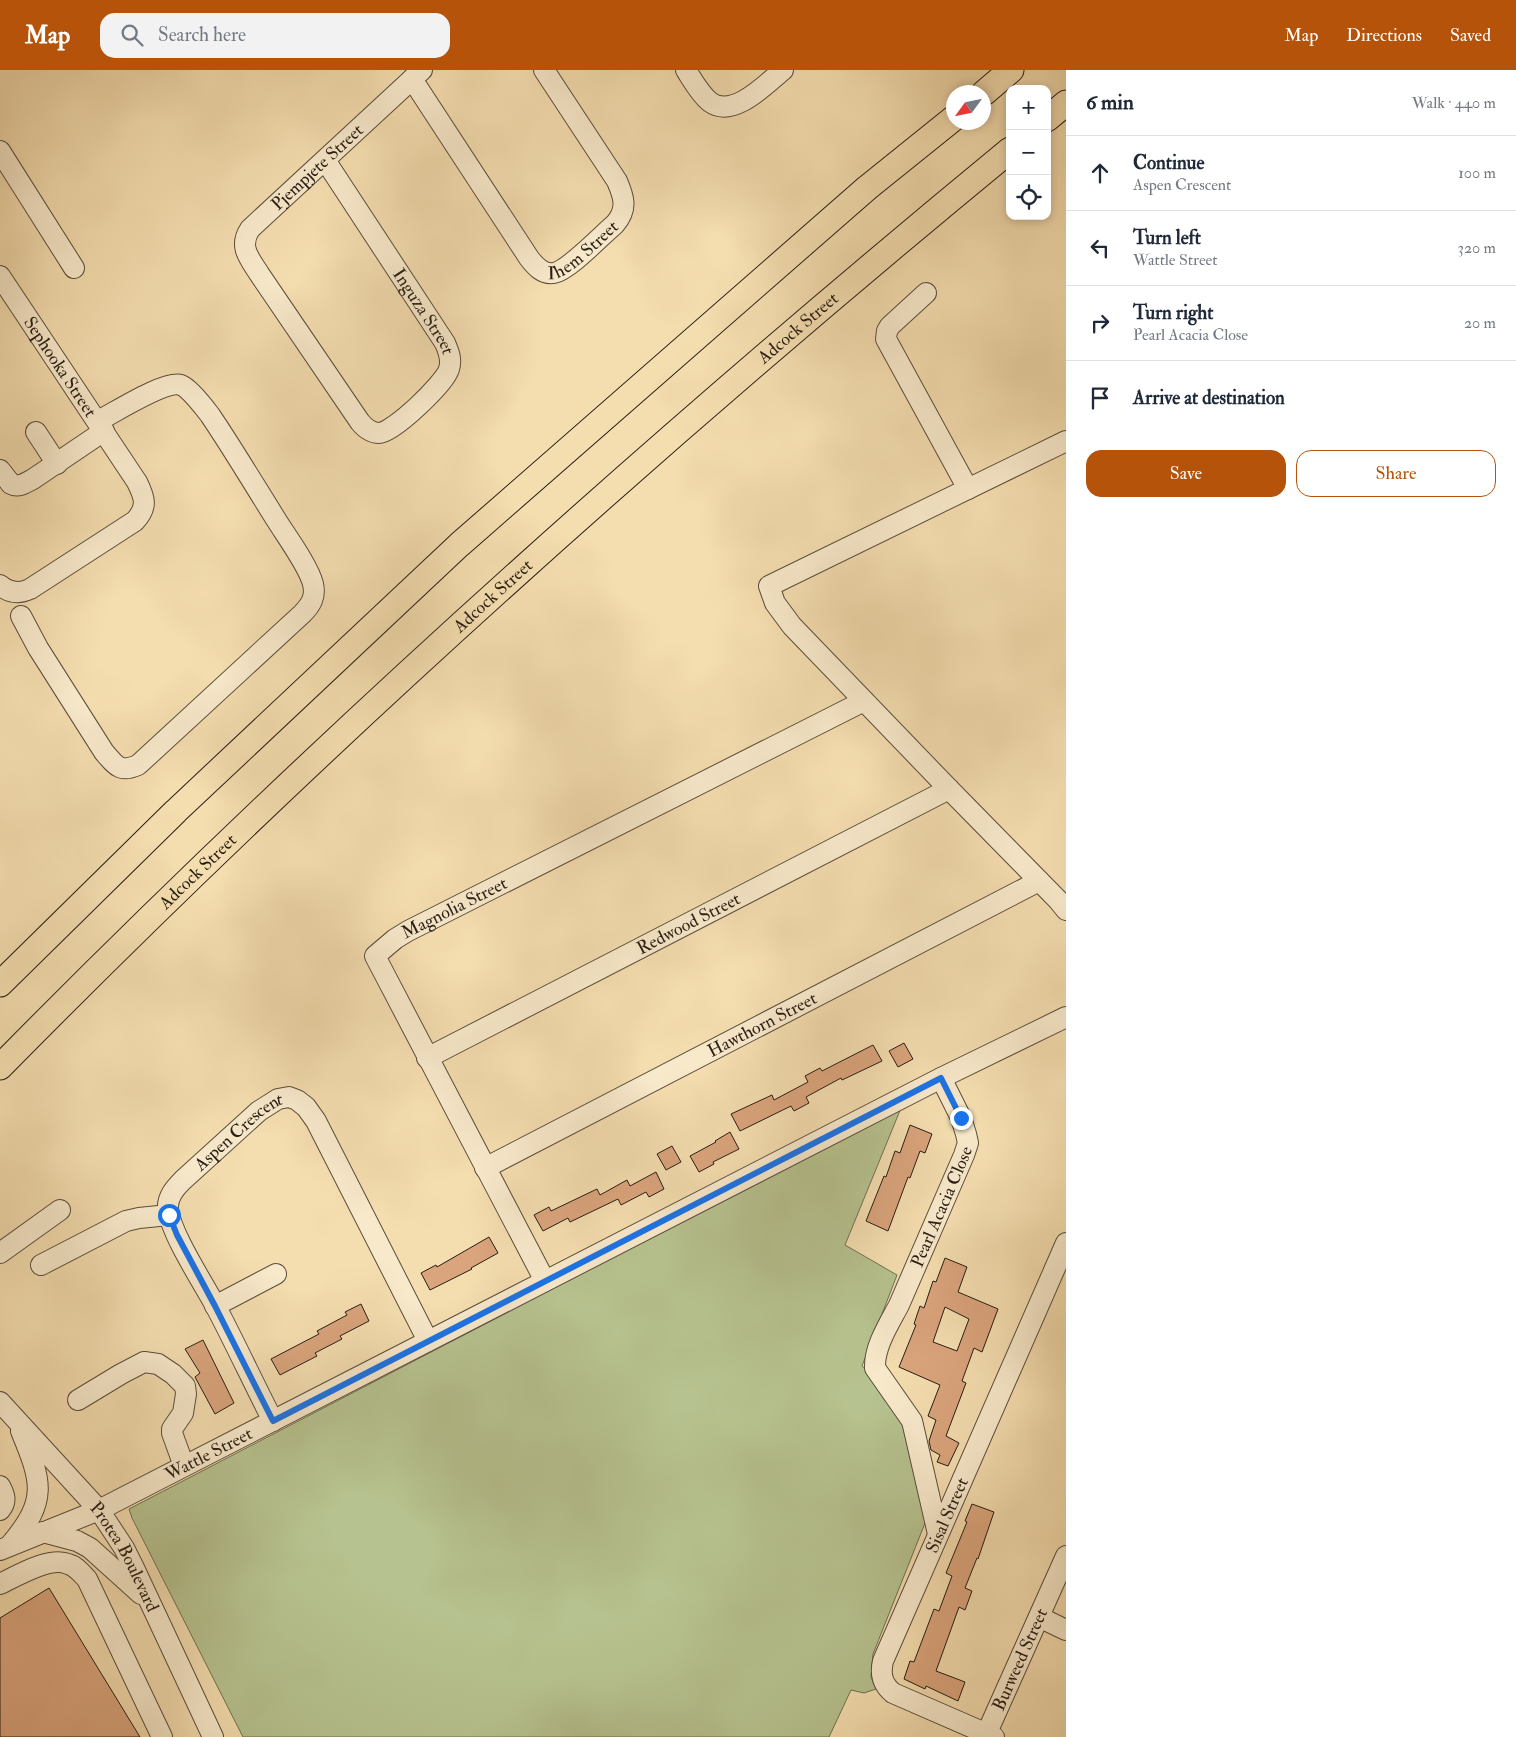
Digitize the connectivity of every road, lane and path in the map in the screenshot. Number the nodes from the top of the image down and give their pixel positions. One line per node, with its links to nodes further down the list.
1 (544, 70): 5 (street, Ihem Street)
2 (686, 70): 3 (street)
3 (783, 70)
4 (1012, 70): 6 (main road)
5 (417, 75): 12 (street, Pjempjete Street)
6 (991, 87)
7 (1066, 104): 8 (main road)
8 (1051, 116)
9 (946, 125): 29 (main road)
10 (0, 150): 13 (street)
11 (1006, 153): 32 (main road, Adcock Street)
12 (325, 160): 15 (street, Pjempjete Street); 15 (street, Inguza Street)
13 (74, 268)
14 (0, 276): 17 (street, Sephooka Street)
15 (260, 276)
16 (926, 293): 22 (street)
17 (101, 426): 20 (street); 23 (street, Sephooka Street); 24 (street)
18 (36, 432): 20 (street)
19 (1066, 441): 22 (street)
20 (57, 464): 21 (street)
21 (0, 470)
22 (968, 489): 25 (street)
23 (0, 585)
24 (21, 616)
25 (864, 701): 26 (street); 31 (street, Magnolia Street)
26 (949, 790): 27 (street); 31 (street, Redwood Street)
27 (1039, 881): 28 (street); 34 (street, Hawthorn Street)
28 (1066, 910)
29 (0, 984)
30 (1066, 1017): 33 (street, Wattle Street)
31 (427, 1058): 34 (street, Magnolia Street)
32 (0, 1067)
33 (941, 1078): 41 (street, Wattle Street); 53 (street, Pearl Acacia Close)
34 (485, 1168): 41 (street, Magnolia Street)
35 (60, 1210): 38 (street)
36 (169, 1215): 39 (street); 42 (street); 43 (street, Aspen Crescent)
37 (1066, 1243): 53 (street, Sisal Street)
38 (0, 1253)
39 (41, 1265)
40 (276, 1274): 42 (street)
41 (545, 1281): 43 (street, Wattle Street)
42 (215, 1306): 47 (street)
43 (428, 1341): 47 (street, Wattle Street)
44 (78, 1400): 48 (street)
45 (0, 1402): 46 (street, Protea Boulevard)
46 (17, 1420): 51 (street, Protea Boulevard); 54 (street)
47 (273, 1421): 48 (street, Wattle Street)
48 (184, 1466): 51 (street, Wattle Street)
49 (0, 1486): 50 (street)
50 (0, 1510)
51 (99, 1510): 52 (street, Wattle Street); 57 (street, Protea Boulevard)
52 (43, 1532): 54 (street, Wattle Street); 57 (street)
53 (938, 1534): 60 (street, Sisal Street)
54 (5, 1548)
55 (1066, 1556): 58 (street, Burweed Street)
56 (0, 1584): 61 (street)
57 (150, 1602): 62 (street, Protea Boulevard)
58 (1039, 1617): 59 (street); 60 (street, Burweed Street)
59 (1066, 1630)
60 (989, 1736)
61 (162, 1737)
62 (213, 1737)

